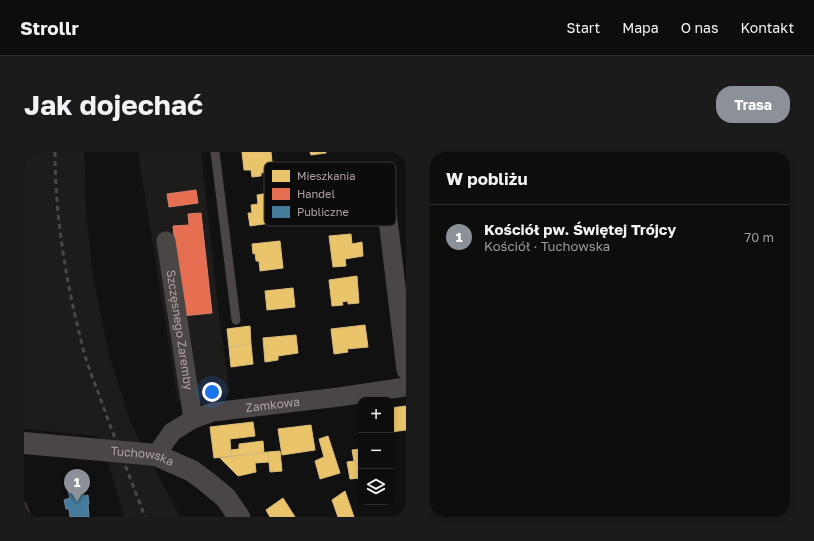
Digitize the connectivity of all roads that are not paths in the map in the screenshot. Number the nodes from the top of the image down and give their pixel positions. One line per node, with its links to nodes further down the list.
1 (216, 152): 4 (lane)
2 (390, 226): 5 (street)
3 (166, 241): 7 (street, Szczęsnego Zaremby)
4 (236, 320)
5 (406, 370)
6 (406, 387): 7 (street, Zamkowa)
7 (192, 419): 9 (street, Zamkowa)
8 (24, 443): 9 (street, Tuchowska)
9 (156, 455): 10 (street, Tuchowska)
10 (239, 517)

